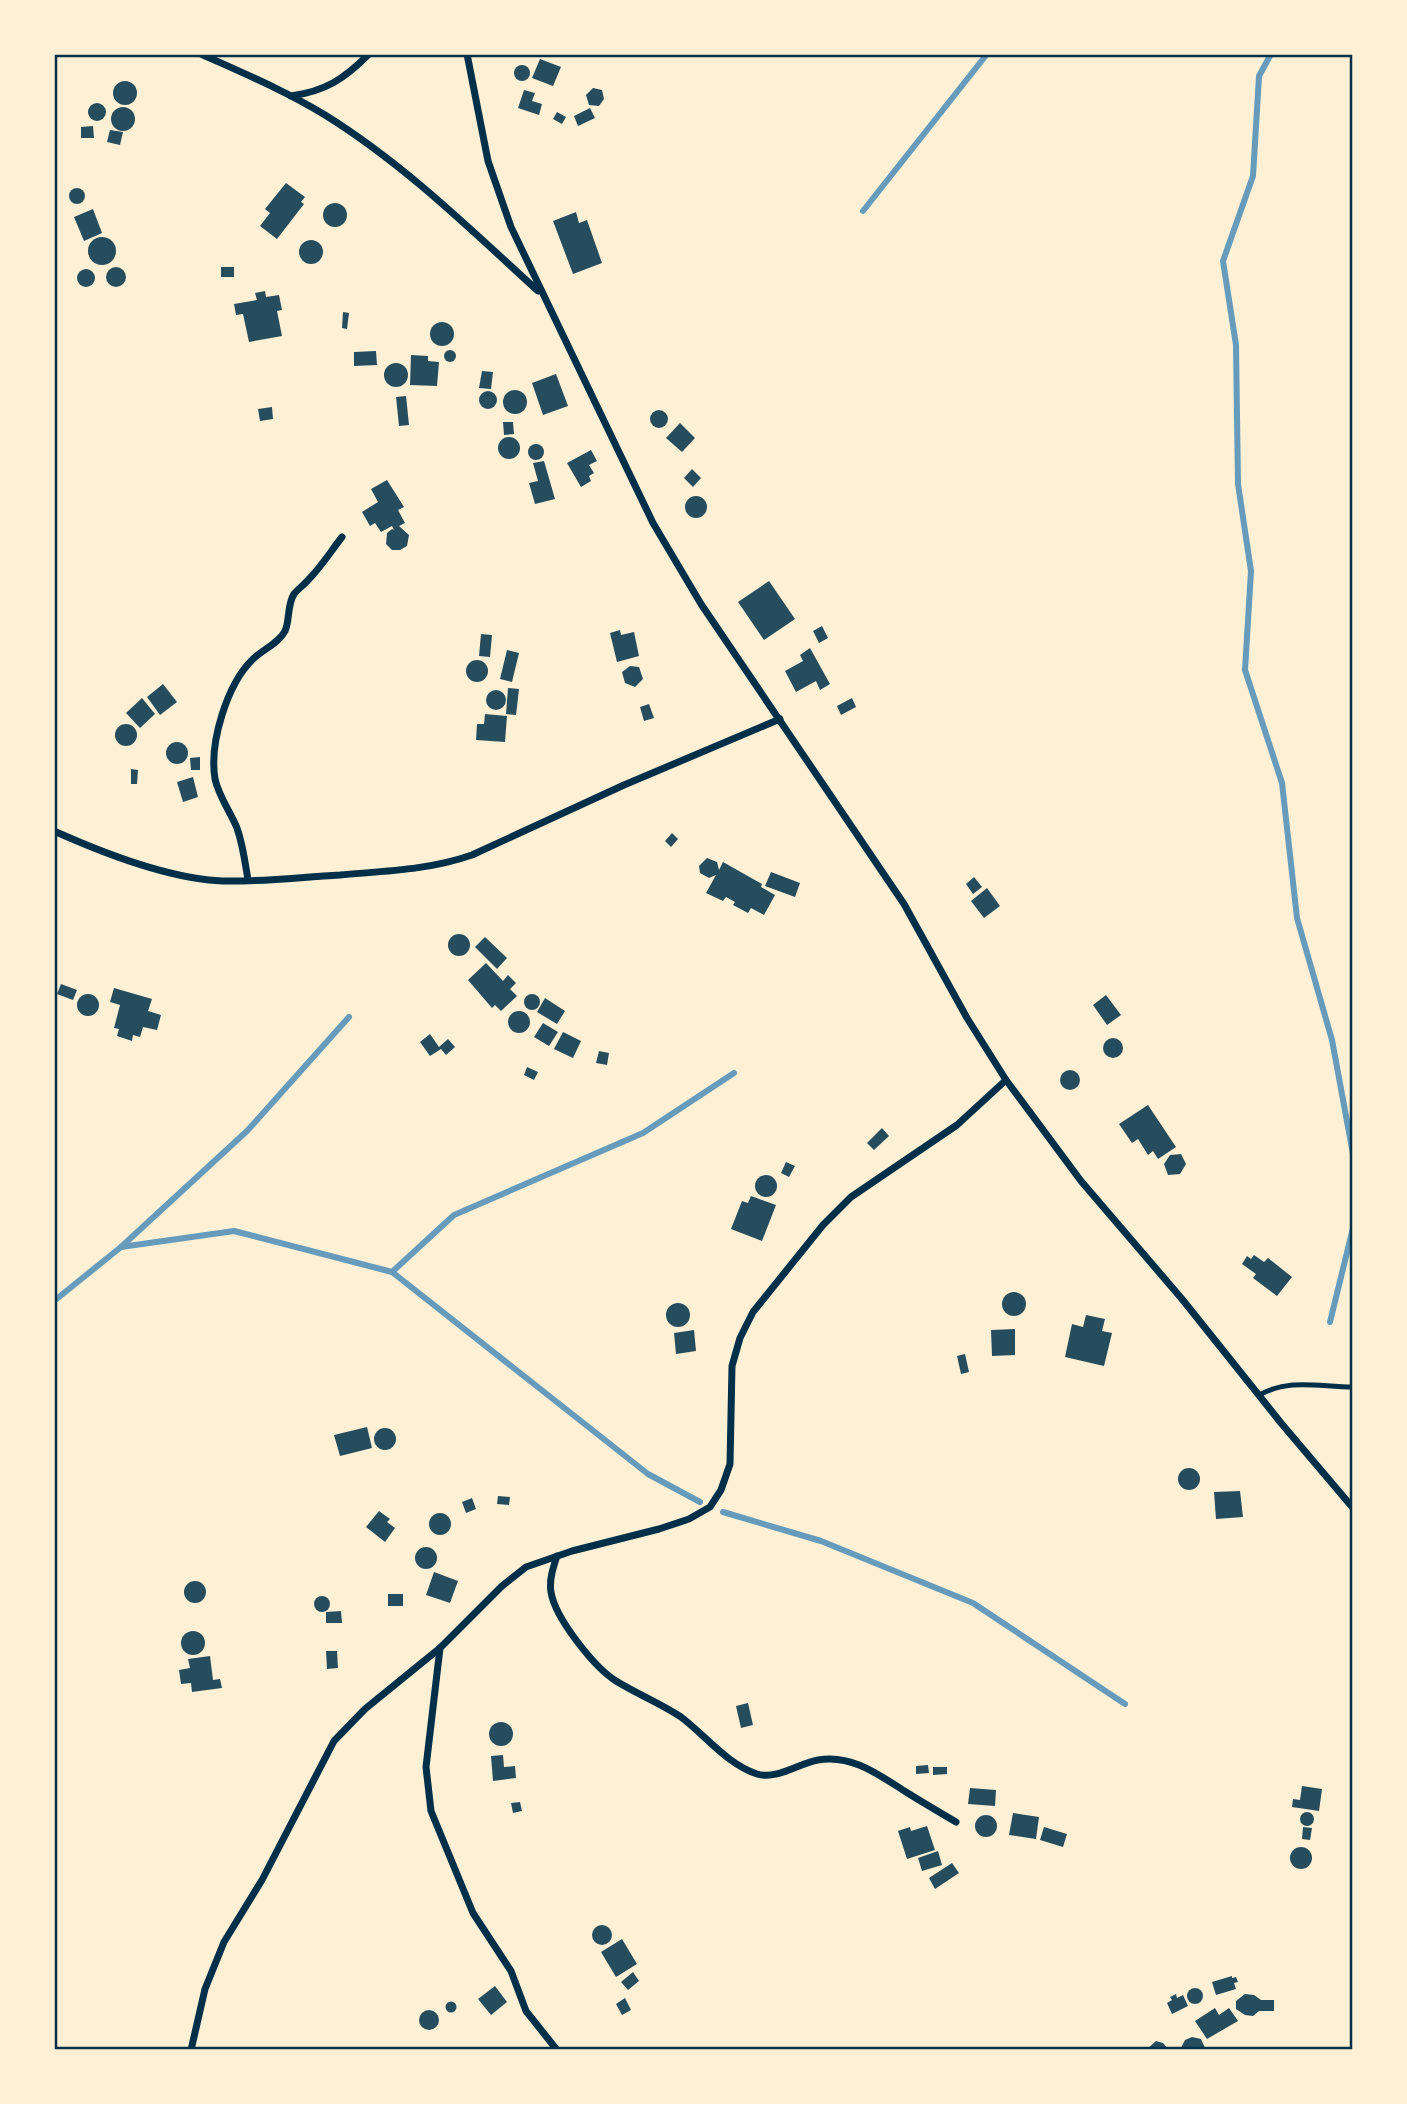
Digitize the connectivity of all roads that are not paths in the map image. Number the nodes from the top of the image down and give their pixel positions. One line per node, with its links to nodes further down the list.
1 (201, 54): 4 (street)
2 (369, 54): 4 (street)
3 (467, 54): 5 (street)
4 (290, 97): 5 (street)
5 (541, 293): 7 (street)
6 (342, 537): 9 (street)
7 (780, 719): 9 (street); 10 (street)
8 (54, 831): 9 (street)
9 (248, 880)
10 (1006, 1080): 12 (street); 14 (street)
11 (1353, 1387): 12 (lane)
12 (1259, 1395): 13 (street)
13 (1353, 1508)
14 (556, 1556): 15 (street); 16 (street)
15 (440, 1648): 17 (street); 18 (street)
16 (956, 1822)
17 (191, 2050)
18 (557, 2050)

